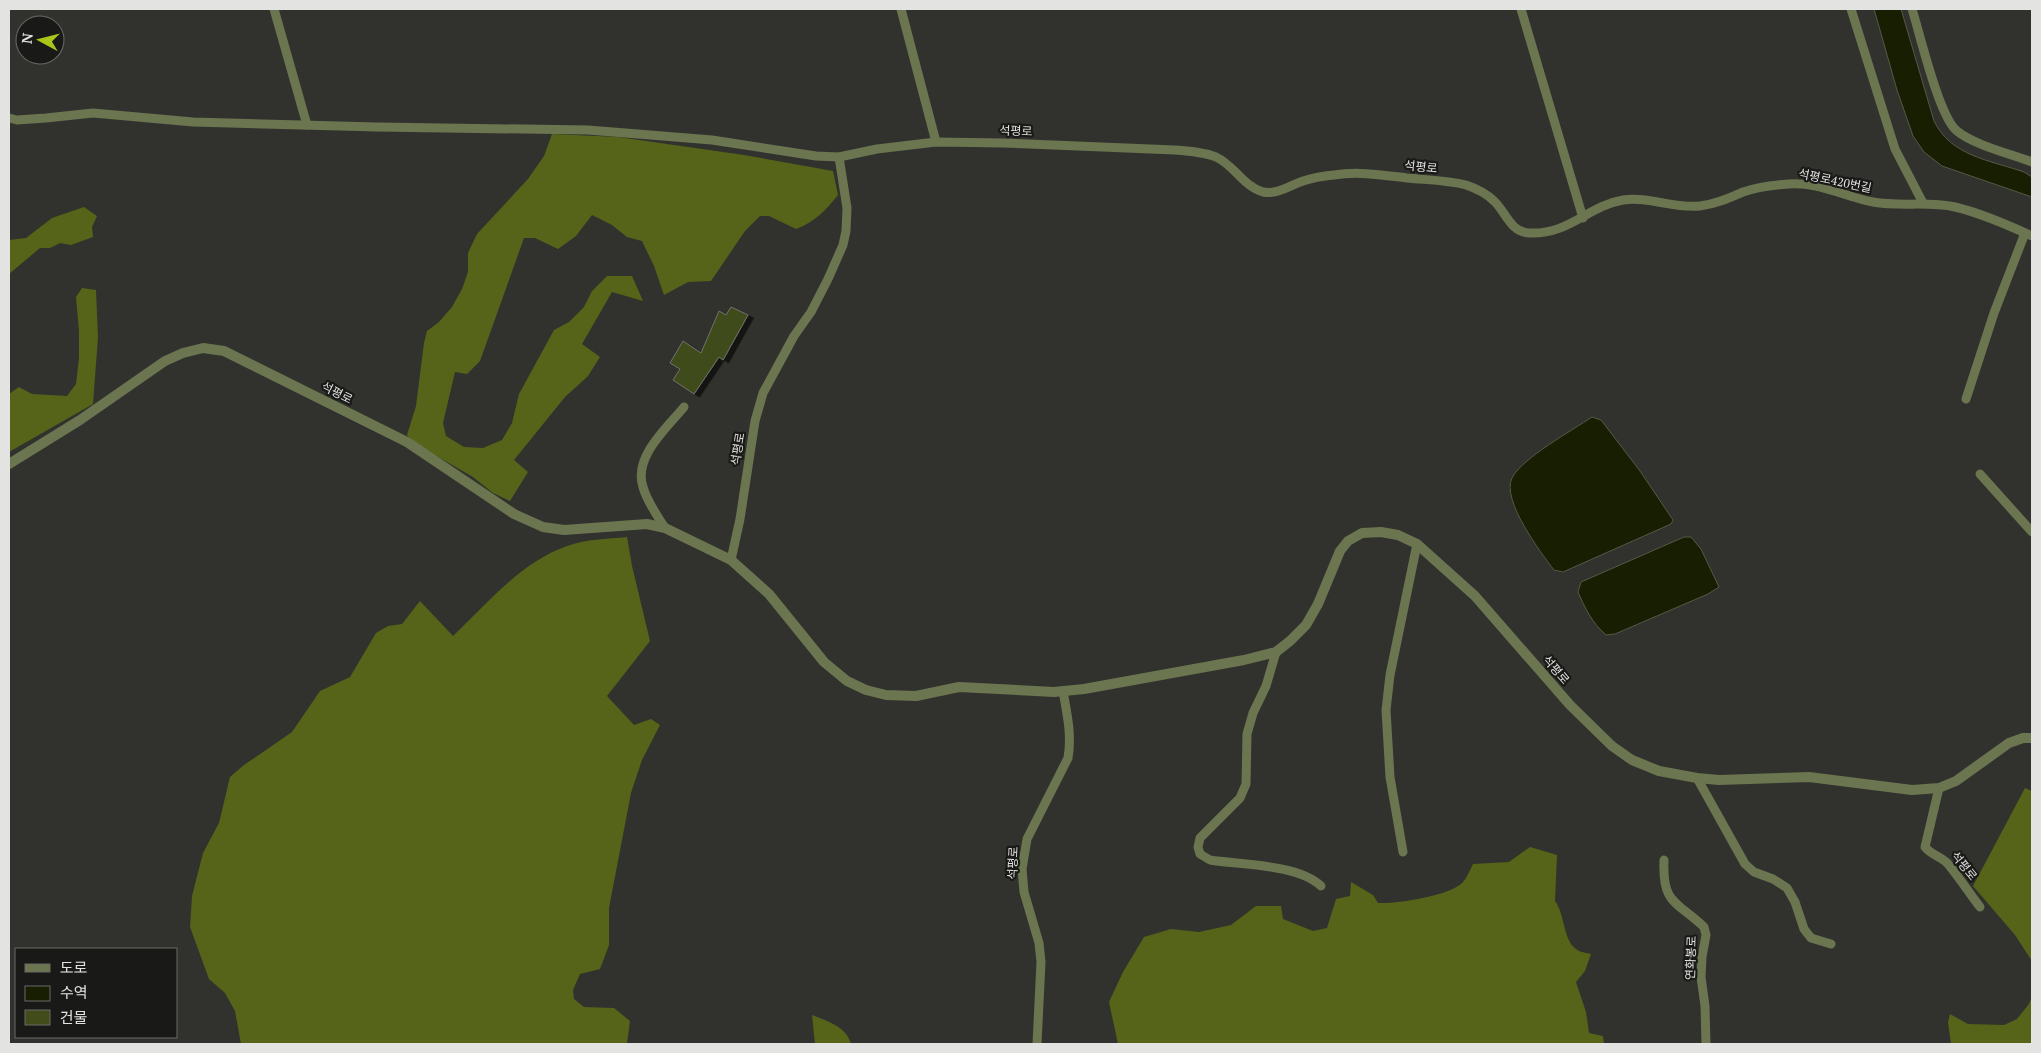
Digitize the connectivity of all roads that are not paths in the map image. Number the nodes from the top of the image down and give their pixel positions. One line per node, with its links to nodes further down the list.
1 (274, 9): 7 (lane)
2 (901, 9): 8 (lane)
3 (1521, 9): 12 (lane)
4 (1851, 9): 11 (lane)
5 (1912, 9): 10 (lane)
6 (9, 118): 7 (lane)
7 (307, 125): 9 (lane)
8 (936, 142): 9 (lane, 석평로); 12 (lane, 석평로)
9 (839, 156): 21 (lane, 석평로)
10 (2032, 162)
11 (1923, 203): 12 (lane, 석평로420번길); 13 (lane, 석평로420번길)
12 (1582, 218)
13 (2029, 235): 14 (lane)
14 (1966, 399)
15 (684, 407): 18 (lane)
16 (9, 464): 18 (street, 석평로)
17 (1980, 474): 19 (lane)
18 (665, 528): 21 (street, 석평로)
19 (2032, 532)
20 (1417, 544): 22 (street, 석평로); 25 (street, 석평로); 27 (lane)
21 (731, 560): 23 (street, 석평로)
22 (1276, 652): 23 (street, 석평로); 29 (lane)
23 (1063, 691): 32 (lane, 석평로)
24 (2032, 738): 26 (street, 석평로)
25 (1697, 778): 26 (street, 석평로); 31 (lane)
26 (1939, 788): 30 (lane, 석평로)
27 (1403, 852)
28 (1664, 860): 33 (lane, 연화봉로)
29 (1321, 886)
30 (1980, 907)
31 (1831, 944)
32 (1037, 1044)
33 (1706, 1044)

